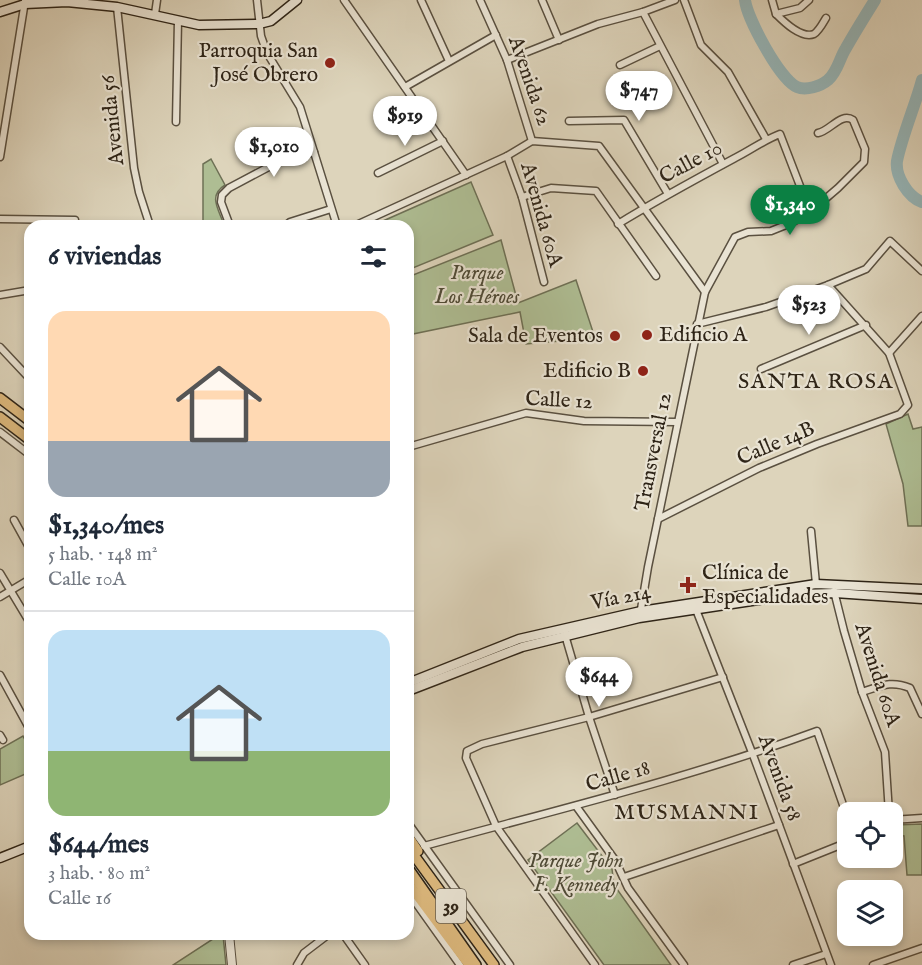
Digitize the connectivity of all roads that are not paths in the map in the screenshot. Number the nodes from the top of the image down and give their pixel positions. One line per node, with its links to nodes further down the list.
1 (157, 0): 16 (street)
2 (256, 0): 20 (street)
3 (297, 0): 20 (main road)
4 (344, 0): 27 (street)
5 (421, 0): 25 (street)
6 (480, 0): 21 (street, Avenida 62)
7 (542, 0): 22 (street)
8 (675, 0): 15 (street)
9 (684, 0): 31 (street)
10 (772, 0): 17 (street)
11 (809, 0): 17 (street)
12 (25, 2): 13 (main road); 14 (main road); 36 (street)
13 (117, 7): 16 (main road); 47 (street, Avenida 56)
14 (0, 12)
15 (643, 12): 22 (street); 23 (street)
16 (155, 14): 19 (main road)
17 (776, 14): 18 (street)
18 (826, 18)
19 (178, 20): 20 (main road); 29 (street)
20 (259, 24): 34 (street)
21 (496, 35): 24 (street, Avenida 62); 25 (street)
22 (559, 40): 24 (street)
23 (660, 46): 26 (street); 37 (street)
24 (507, 60): 33 (street, Avenida 62)
25 (449, 61): 27 (street)
26 (620, 64)
27 (405, 87): 32 (street)
28 (569, 121): 40 (street)
29 (176, 122)
30 (818, 133): 44 (street)
31 (766, 139): 37 (street, Calle 10); 44 (street, Calle 10)
32 (443, 141): 38 (street); 39 (street)
33 (532, 141): 35 (street); 42 (street)
34 (314, 152): 43 (street); 48 (street)
35 (507, 156): 39 (street); 41 (street, Avenida 60A)
36 (0, 157)
37 (723, 164): 40 (street, Calle 10)
38 (378, 173)
39 (466, 175): 51 (street)
40 (668, 194): 42 (street, Calle 10)
41 (522, 196): 52 (street); 55 (street, Avenida 60A)
42 (644, 208): 52 (street, Calle 10); 58 (street)
43 (331, 209): 49 (street); 50 (street)
44 (810, 212): 58 (street, Transversal 12)
45 (0, 219): 46 (street)
46 (75, 220)
47 (148, 220)
48 (228, 220)
49 (296, 220)
50 (335, 220)
51 (367, 220)
52 (618, 224): 54 (street)
53 (922, 271): 56 (street)
54 (656, 276)
55 (544, 282)
56 (828, 285): 61 (street); 62 (street)
57 (24, 291): 59 (street)
58 (705, 292): 61 (street, Transversal 12)
59 (0, 296)
60 (922, 316): 64 (street)
61 (697, 324): 70 (street, Transversal 12)
62 (866, 325): 64 (street); 65 (street)
63 (0, 347): 66 (street)
64 (890, 353): 75 (street, Calle 14B)
65 (761, 369)
66 (24, 373)
67 (0, 398): 68 (highway)
68 (24, 416)
69 (0, 417): 72 (highway)
70 (677, 422): 73 (street, Calle 12); 75 (street, Transversal 12)
71 (0, 432): 74 (street)
72 (24, 435)
73 (414, 445)
74 (24, 450)
75 (658, 519): 89 (street, Transversal 12)
76 (14, 520): 78 (street)
77 (811, 531): 81 (street)
78 (24, 538)
79 (0, 573): 84 (street)
80 (24, 583): 84 (street)
81 (816, 584): 82 (main road, Vía 214); 87 (main road, Vía 214)
82 (834, 588): 83 (main road, Vía 214); 86 (main road, Vía 214); 87 (main road, Vía 214); 95 (street, Avenida 60A)
83 (922, 589)
84 (10, 591): 85 (street); 88 (street)
85 (0, 597)
86 (922, 599)
87 (695, 607): 89 (main road, Vía 214); 92 (street, Avenida 58)
88 (24, 613)
89 (640, 615): 90 (main road, Vía 214)
90 (564, 632): 93 (main road, Vía 214); 94 (main road, Vía 214); 97 (street)
91 (0, 675): 98 (street)
92 (723, 677): 97 (street); 99 (street, Avenida 58)
93 (414, 681)
94 (414, 689)
95 (862, 692): 96 (street); 102 (street, Avenida 60A)
96 (922, 714)
97 (589, 717): 100 (street); 107 (street)
98 (24, 719)
99 (753, 755): 100 (street, Calle 18); 101 (street, Calle 18); 106 (street, Avenida 58)
100 (615, 795): 103 (street, Calle 18)
101 (842, 802)
102 (888, 802)
103 (576, 806): 107 (street, Calle 18); 117 (street)
104 (922, 818): 105 (street)
105 (903, 819)
106 (779, 825): 115 (street, Avenida 58); 117 (street)
107 (496, 826): 110 (street, Calle 18); 134 (street)
108 (414, 832): 110 (street)
109 (414, 845): 123 (highway)
110 (424, 846): 133 (street)
111 (837, 846): 115 (street)
112 (24, 848): 114 (main road)
113 (414, 855): 123 (highway, 39)
114 (0, 858)
115 (793, 864): 125 (street, Avenida 58)
116 (414, 877): 131 (highway, 39)
117 (624, 877): 135 (street)
118 (414, 891): 130 (highway)
119 (414, 900): 129 (street)
120 (230, 940): 127 (street)
121 (321, 940): 128 (street)
122 (347, 940): 126 (street)
123 (481, 946): 132 (highway, 39)
124 (922, 948): 138 (street)
125 (826, 954): 136 (street); 137 (street, Avenida 58)
126 (362, 964)
127 (232, 965)
128 (297, 965)
129 (460, 965)
130 (469, 965)
131 (476, 965)
132 (494, 965)
133 (510, 965)
134 (595, 965)
135 (684, 965)
136 (793, 965)
137 (831, 965)
138 (873, 965)

